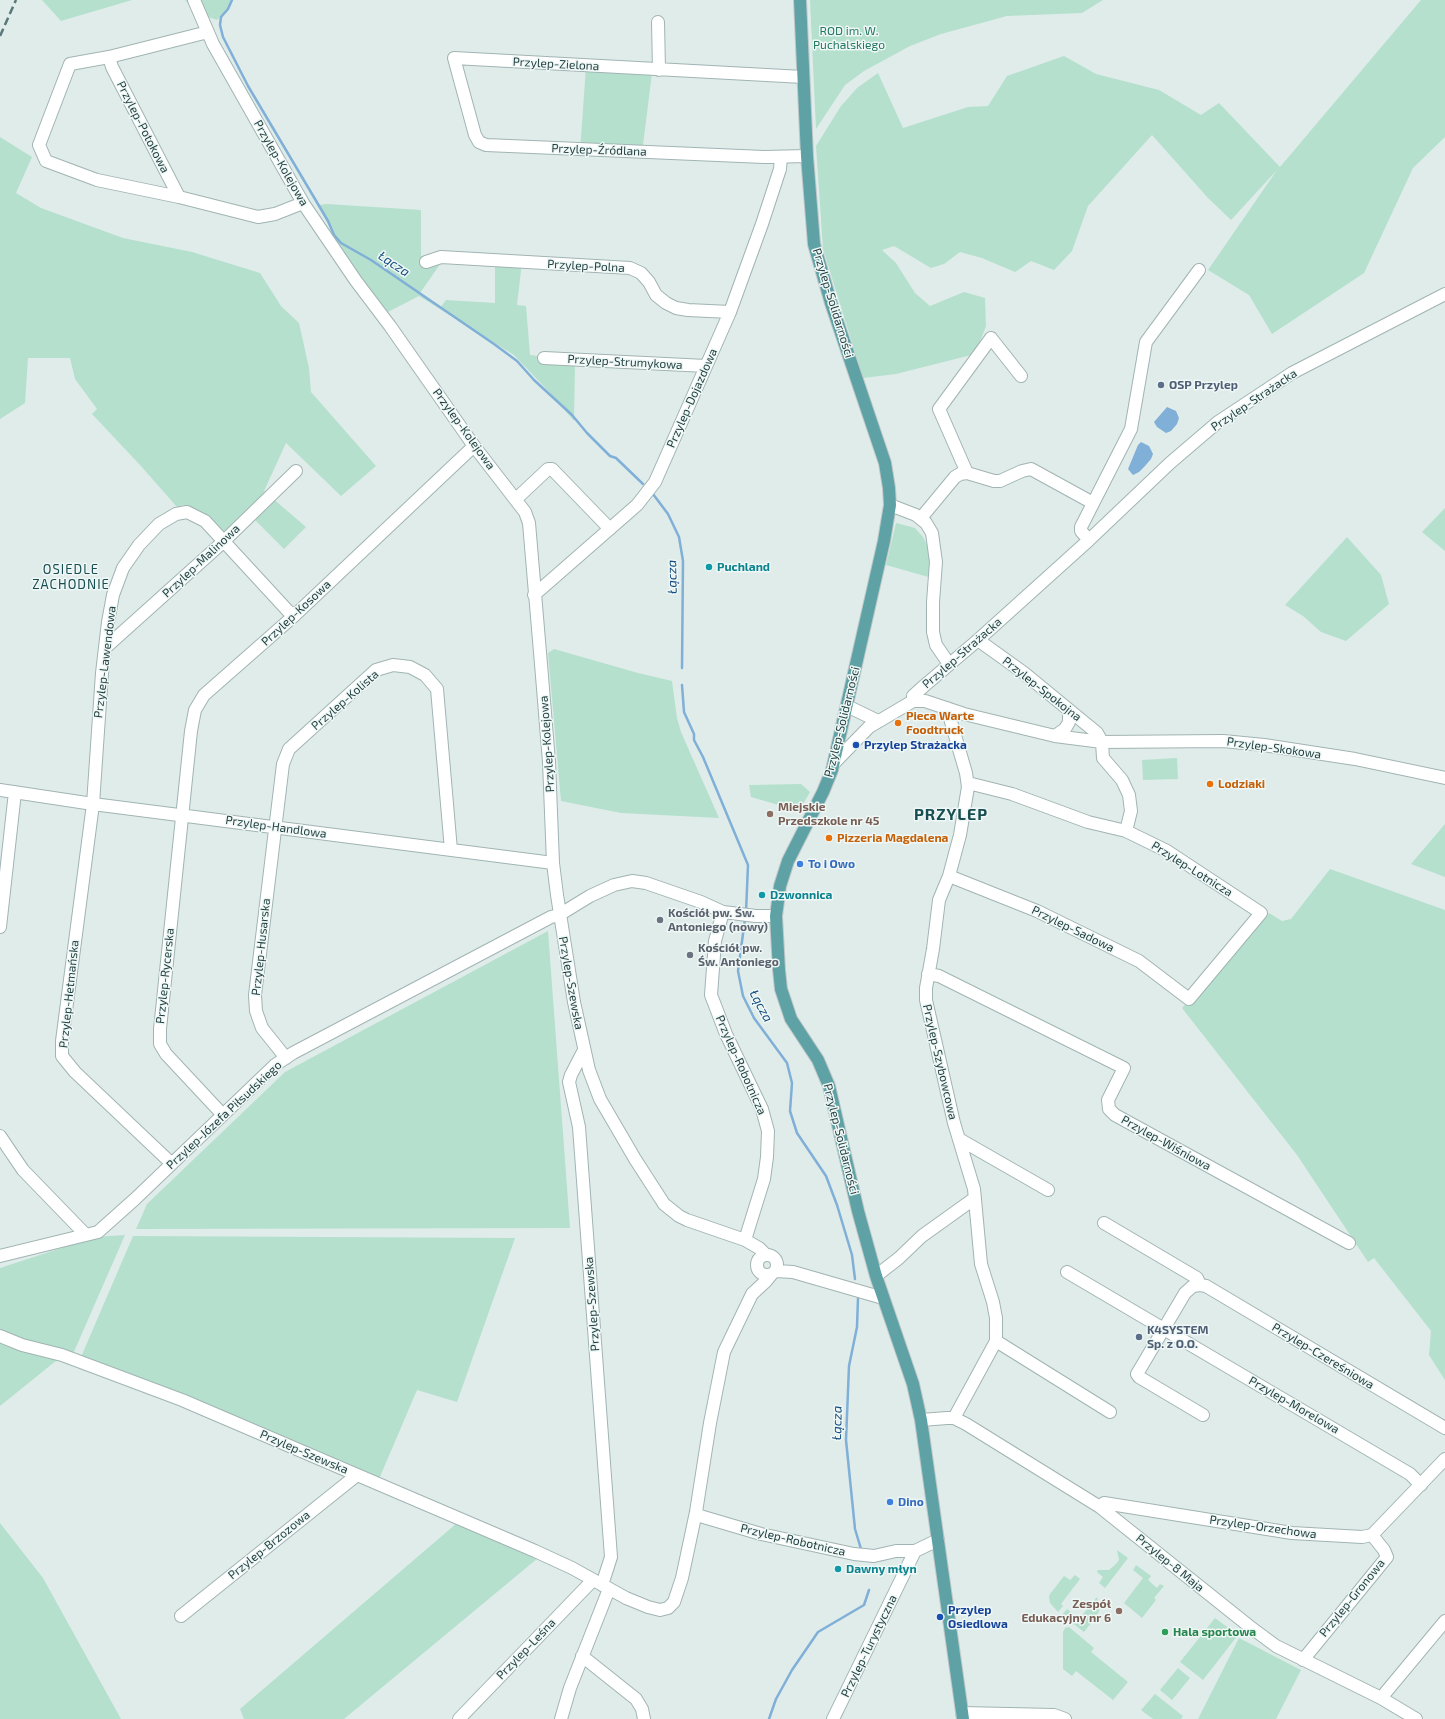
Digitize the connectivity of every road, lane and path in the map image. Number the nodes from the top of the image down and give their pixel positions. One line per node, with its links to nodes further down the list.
1 (194, 0): 4 (street, Przylep-Kolejowa)
2 (800, 0): 8 (main road, Przylep-Solidarności)
3 (658, 22): 7 (street)
4 (208, 32): 5 (street, Przylep-Potokowa); 12 (street, Przylep-Kolejowa)
5 (109, 57): 11 (street, Przylep-Potokowa); 11 (street, Przylep-Potokowa)
6 (454, 58): 7 (street, Przylep-Zielona); 10 (street, Przylep-Źródlana)
7 (659, 70): 8 (street, Przylep-Zielona)
8 (803, 77): 9 (main road, Przylep-Solidarności)
9 (807, 156): 10 (street, Przylep-Źródlana); 25 (main road, Przylep-Solidarności)
10 (782, 157): 16 (street, Przylep-Dojazdowa)
11 (179, 197): 12 (street, Przylep-Potokowa)
12 (303, 203): 20 (street, Przylep-Kolejowa)
13 (426, 262): 16 (street, Przylep-Polna)
14 (1199, 270): 24 (street)
15 (1445, 294): 28 (street, Przylep-Strażacka)
16 (730, 312): 18 (street, Przylep-Dojazdowa)
17 (544, 358): 18 (street, Przylep-Strumykowa)
18 (706, 366): 27 (street, Przylep-Dojazdowa)
19 (1021, 376): 22 (street)
20 (474, 446): 23 (street, Przylep-Kolejowa); 31 (street, Przylep-Kosowa)
21 (296, 471): 29 (street, Przylep-Malinowa)
22 (967, 473): 24 (street); 26 (street)
23 (516, 499): 27 (street); 30 (street, Przylep-Kolejowa)
24 (1093, 503): 28 (street)
25 (890, 505): 26 (street); 38 (main road, Przylep-Solidarności)
26 (921, 518): 34 (street)
27 (610, 529): 30 (street, Przylep-Dojazdowa)
28 (1089, 540): 32 (street, Przylep-Strażacka)
29 (222, 542): 31 (street, Przylep-Lawendowa); 33 (street, Przylep-Malinowa); 33 (street, Przylep-Lawendowa)
30 (534, 595): 54 (street, Przylep-Kolejowa)
31 (295, 615): 50 (street, Przylep-Kosowa)
32 (978, 640): 34 (street, Przylep-Strażacka); 40 (street, Przylep-Spokojna)
33 (105, 648): 49 (street, Przylep-Lawendowa)
34 (950, 664): 35 (street, Przylep-Strażacka)
35 (924, 686): 36 (street, Przylep-Strażacka); 37 (street)
36 (913, 700): 37 (street, Przylep-Skokowa); 41 (street, Przylep-Strażacka)
37 (935, 704): 39 (street, Przylep-Skokowa)
38 (847, 706): 41 (street); 44 (main road, Przylep-Solidarności)
39 (947, 708): 42 (street, Przylep-Skokowa); 46 (street, Przylep-Szybowcowa)
40 (1069, 710): 42 (street); 43 (street, Przylep-Spokojna)
41 (878, 721): 44 (street, Przylep-Strażacka)
42 (1056, 736): 43 (street, Przylep-Skokowa)
43 (1102, 742): 45 (street, Przylep-Skokowa); 52 (street)
44 (835, 762): 58 (main road, Przylep-Solidarności)
45 (1445, 778)
46 (968, 783): 52 (street, Przylep-Lotnicza); 55 (street, Przylep-Szybowcowa)
47 (0, 790): 48 (street, Przylep-Handlowa)
48 (15, 792): 49 (street, Przylep-Handlowa); 59 (street)
49 (93, 804): 50 (street, Przylep-Handlowa); 67 (street, Przylep-Hetmańska)
50 (182, 814): 51 (street, Przylep-Handlowa); 64 (street, Przylep-Rycerska)
51 (276, 827): 53 (street, Przylep-Handlowa); 53 (street, Przylep-Kolista); 63 (street, Przylep-Husarska)
52 (1126, 831): 61 (street, Przylep-Lotnicza)
53 (451, 850): 54 (street, Przylep-Handlowa)
54 (553, 863): 57 (street, Przylep-Kolejowa)
55 (949, 876): 60 (street, Przylep-Szybowcowa); 61 (street, Przylep-Sadowa)
56 (723, 912): 57 (street); 58 (street); 72 (street, Przylep-Robotnicza)
57 (559, 915): 62 (street, Przylep-Szewska); 63 (street, Przylep-Józefa Piłsudskiego)
58 (776, 916): 77 (main road, Przylep-Solidarności)
59 (0, 927)
60 (928, 974): 66 (street, Przylep-Szybowcowa); 73 (street, Przylep-Wiśniowa)
61 (1189, 999)
62 (584, 1050): 72 (street, Przylep-Szewska); 96 (street, Przylep-Szewska)
63 (286, 1058): 64 (street, Przylep-Józefa Piłsudskiego)
64 (223, 1115): 67 (street, Przylep-Józefa Piłsudskiego)
65 (0, 1136): 71 (street)
66 (959, 1139): 68 (street); 69 (street, Przylep-Szybowcowa)
67 (171, 1163): 71 (street, Przylep-Józefa Piłsudskiego)
68 (1048, 1190)
69 (975, 1198): 77 (street); 82 (street, Przylep-Szybowcowa)
70 (1104, 1223): 78 (street, Przylep-Czereśniowa)
71 (85, 1234): 74 (street, Przylep-Józefa Piłsudskiego)
72 (750, 1243): 75 (street)
73 (1349, 1243)
74 (0, 1256)
75 (767, 1265): 79 (street); 92 (street)
76 (1067, 1272): 80 (street, Przylep-Morelowa)
77 (876, 1276): 79 (main road, Przylep-Solidarności)
78 (1200, 1284): 80 (street); 87 (street, Przylep-Czereśniowa)
79 (883, 1298): 86 (main road, Przylep-Solidarności)
80 (1164, 1329): 84 (street); 90 (street, Przylep-Morelowa)
81 (0, 1336): 89 (street, Przylep-Szewska)
82 (996, 1341): 83 (street); 85 (street)
83 (1110, 1412)
84 (1203, 1415)
85 (954, 1418): 86 (street); 91 (street, Przylep-8 Maja)
86 (921, 1420): 94 (main road, Przylep-Solidarności)
87 (1445, 1428)
88 (1445, 1459): 90 (street)
89 (357, 1475): 96 (street, Przylep-Szewska); 97 (street, Przylep-Brzozowa)
90 (1420, 1484): 93 (street)
91 (1100, 1507): 93 (street, Przylep-Orzechowa); 100 (street, Przylep-8 Maja)
92 (696, 1512): 95 (street, Przylep-Robotnicza); 96 (street)
93 (1372, 1535): 100 (street, Przylep-Gronowa)
94 (938, 1540): 95 (street, Przylep-Robotnicza); 102 (main road, Przylep-Solidarności)
95 (915, 1551): 106 (street, Przylep-Turystyczna)
96 (601, 1585): 99 (street, Przylep-Szewska); 103 (street, Przylep-Leśna)
97 (181, 1616)
98 (1445, 1621): 101 (street)
99 (582, 1656): 104 (street, Przylep-Szewska); 105 (street)
100 (1303, 1660): 101 (street, Przylep-8 Maja)
101 (1381, 1698): 108 (street, Przylep-8 Maja)
102 (963, 1716): 107 (street)
103 (459, 1719)
104 (561, 1719)
105 (644, 1719)
106 (833, 1719)
107 (1065, 1719)
108 (1416, 1719)

